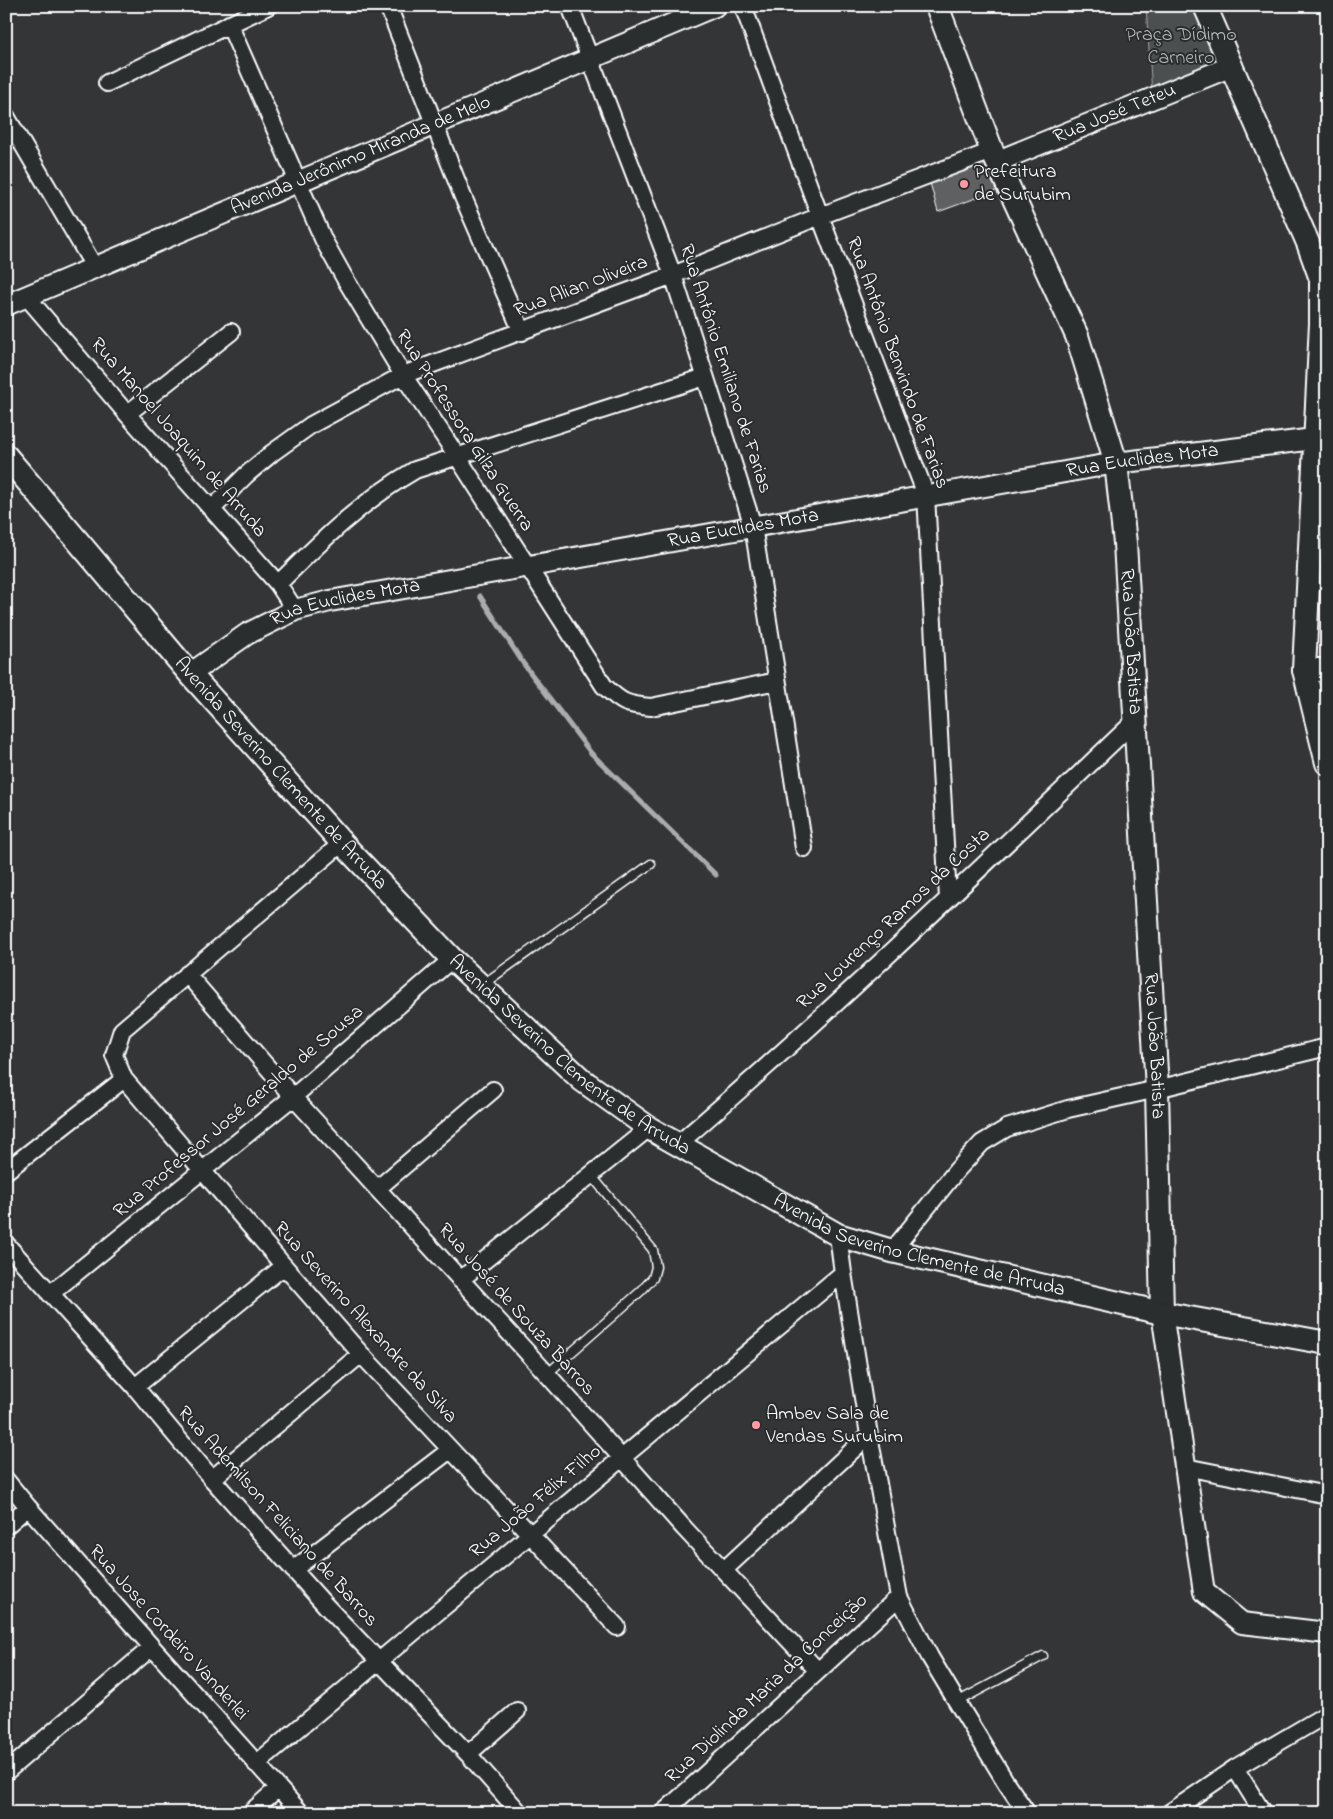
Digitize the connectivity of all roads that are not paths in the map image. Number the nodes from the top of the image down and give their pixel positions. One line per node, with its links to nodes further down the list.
1 (268, 6): 8 (street)
2 (388, 6): 13 (street)
3 (570, 6): 9 (street, Rua Antônio Emiliano de Farias)
4 (715, 6): 9 (street, Avenida Jerônimo Miranda de Melo)
5 (743, 6): 16 (street, Rua Antônio Benvindo de Farias)
6 (937, 6): 14 (main road, Rua João Batista)
7 (1205, 6): 10 (main road)
8 (229, 24): 11 (street); 15 (street, Rua Professora Gilza Guerra)
9 (591, 59): 13 (street, Avenida Jerônimo Miranda de Melo); 18 (street, Rua Antônio Emiliano de Farias)
10 (1232, 66): 14 (street, Rua José Teteu); 19 (main road)
11 (107, 83)
12 (6, 116): 17 (street)
13 (436, 124): 15 (street, Avenida Jerônimo Miranda de Melo); 23 (street)
14 (995, 156): 16 (street, Rua Alian Oliveira); 30 (main road, Rua João Batista)
15 (299, 182): 17 (street, Avenida Jerônimo Miranda de Melo); 24 (street, Rua Professora Gilza Guerra)
16 (820, 216): 18 (street, Rua Alian Oliveira); 31 (street, Rua Antônio Benvindo de Farias)
17 (95, 268): 20 (street, Avenida Jerônimo Miranda de Melo)
18 (673, 275): 23 (street, Rua Alian Oliveira); 25 (street, Rua Antônio Emiliano de Farias)
19 (1324, 278): 27 (main road)
20 (26, 297): 21 (street, Avenida Jerônimo Miranda de Melo); 26 (street, Rua Manoel Joaquim de Arruda)
21 (6, 305)
22 (232, 332): 26 (street)
23 (522, 332): 24 (street, Rua Alian Oliveira)
24 (403, 375): 29 (street, Rua Professora Gilza Guerra); 32 (street, Rua Alian Oliveira)
25 (705, 377): 29 (street); 33 (street, Rua Antônio Emiliano de Farias)
26 (127, 414): 32 (street, Rua Manoel Joaquim de Arruda)
27 (1314, 439): 30 (street, Rua Euclides Mota); 37 (main road)
28 (6, 456): 39 (main road, Avenida Severino Clemente de Arruda)
29 (457, 456): 34 (street, Rua Professora Gilza Guerra); 35 (street)
30 (1116, 463): 31 (street, Rua Euclides Mota); 41 (main road, Rua João Batista)
31 (926, 495): 33 (street, Rua Euclides Mota); 46 (street, Rua Antônio Benvindo de Farias)
32 (212, 509): 35 (street, Rua Manoel Joaquim de Arruda)
33 (753, 526): 34 (street, Rua Euclides Mota); 40 (street, Rua Antônio Emiliano de Farias)
34 (526, 566): 36 (street, Rua Euclides Mota); 40 (street, Rua Professora Gilza Guerra)
35 (278, 584): 36 (street, Rua Manoel Joaquim de Arruda)
36 (295, 610): 39 (street, Rua Euclides Mota)
37 (1304, 670): 38 (main road); 42 (main road)
38 (1327, 670)
39 (190, 674): 43 (main road, Avenida Severino Clemente de Arruda)
40 (777, 681): 44 (street, Rua Antônio Emiliano de Farias)
41 (1136, 720): 46 (street, Rua Lourenço Ramos da Costa); 52 (main road, Rua João Batista)
42 (1327, 763)
43 (342, 843): 47 (main road, Avenida Severino Clemente de Arruda); 48 (street)
44 (804, 848)
45 (651, 864): 49 (lane)
46 (948, 899): 56 (street, Rua Lourenço Ramos da Costa)
47 (452, 959): 49 (main road, Avenida Severino Clemente de Arruda); 54 (street, Rua Professor José Geraldo de Sousa)
48 (187, 974): 51 (street, Rua Severino Alexandre da Silva); 54 (street, Rua José de Souza Barros)
49 (481, 986): 55 (main road, Avenida Severino Clemente de Arruda)
50 (1327, 1047): 52 (street)
51 (124, 1079): 57 (street); 58 (street, Rua Severino Alexandre da Silva)
52 (1157, 1089): 63 (street); 68 (main road, Rua João Batista)
53 (493, 1090): 60 (street)
54 (293, 1097): 58 (street, Rua Professor José Geraldo de Sousa); 60 (street, Rua José de Souza Barros)
55 (649, 1128): 56 (main road, Avenida Severino Clemente de Arruda); 59 (street)
56 (677, 1144): 61 (main road, Avenida Severino Clemente de Arruda)
57 (6, 1172)
58 (202, 1172): 64 (street, Rua Severino Alexandre da Silva); 67 (street, Rua Professor José Geraldo de Sousa)
59 (591, 1175): 66 (street); 71 (lane)
60 (377, 1189): 66 (street, Rua José de Souza Barros)
61 (838, 1235): 63 (main road, Avenida Severino Clemente de Arruda); 65 (street)
62 (6, 1244): 67 (street, Rua Ademilson Feliciano de Barros)
63 (892, 1251): 68 (main road, Avenida Severino Clemente de Arruda)
64 (284, 1266): 70 (street, Rua Severino Alexandre da Silva); 72 (street)
65 (843, 1273): 73 (street); 75 (street, Rua João Félix Filho)
66 (460, 1280): 71 (street, Rua José de Souza Barros)
67 (50, 1294): 72 (street, Rua Ademilson Feliciano de Barros)
68 (1162, 1313): 69 (main road, Avenida Severino Clemente de Arruda); 76 (street)
69 (1327, 1343)
70 (361, 1354): 74 (street, Rua Severino Alexandre da Silva); 77 (street)
71 (547, 1374): 75 (street, Rua José de Souza Barros)
72 (135, 1387): 77 (street, Rua Ademilson Feliciano de Barros)
73 (869, 1436): 84 (street); 85 (street)
74 (450, 1450): 82 (street, Rua Severino Alexandre da Silva); 83 (street)
75 (622, 1458): 82 (street, Rua João Félix Filho); 84 (street, Rua José de Souza Barros)
76 (1185, 1467): 79 (street); 87 (street)
77 (212, 1479): 83 (street, Rua Ademilson Feliciano de Barros)
78 (6, 1480): 80 (street, Rua Jose Cordeiro Vanderlei)
79 (1327, 1495)
80 (28, 1507): 81 (street); 88 (street, Rua Jose Cordeiro Vanderlei)
81 (6, 1526)
82 (530, 1535): 86 (street, Rua Severino Alexandre da Silva); 90 (street, Rua João Félix Filho)
83 (293, 1570): 90 (street, Rua Ademilson Feliciano de Barros)
84 (724, 1570): 91 (street, Rua José de Souza Barros)
85 (898, 1597): 91 (street, Rua Diolinda Maria da Conceição); 92 (street)
86 (618, 1627)
87 (1327, 1633)
88 (152, 1647): 96 (street, Rua Jose Cordeiro Vanderlei); 98 (street)
89 (1043, 1656): 92 (lane)
90 (378, 1662): 95 (street, Rua Ademilson Feliciano de Barros); 96 (street, Rua João Félix Filho)
91 (818, 1671): 103 (street, Rua Diolinda Maria da Conceição)
92 (957, 1702): 104 (street)
93 (517, 1711): 95 (street)
94 (1327, 1714): 97 (street)
95 (468, 1754): 102 (street, Rua Ademilson Feliciano de Barros)
96 (256, 1764): 99 (street, Rua Jose Cordeiro Vanderlei)
97 (1235, 1768): 105 (street); 106 (street)
98 (6, 1772)
99 (278, 1788): 100 (street); 101 (street, Rua Jose Cordeiro Vanderlei)
100 (250, 1813)
101 (301, 1813)
102 (520, 1813)
103 (664, 1813)
104 (1026, 1813)
105 (1169, 1813)
106 (1263, 1813)

